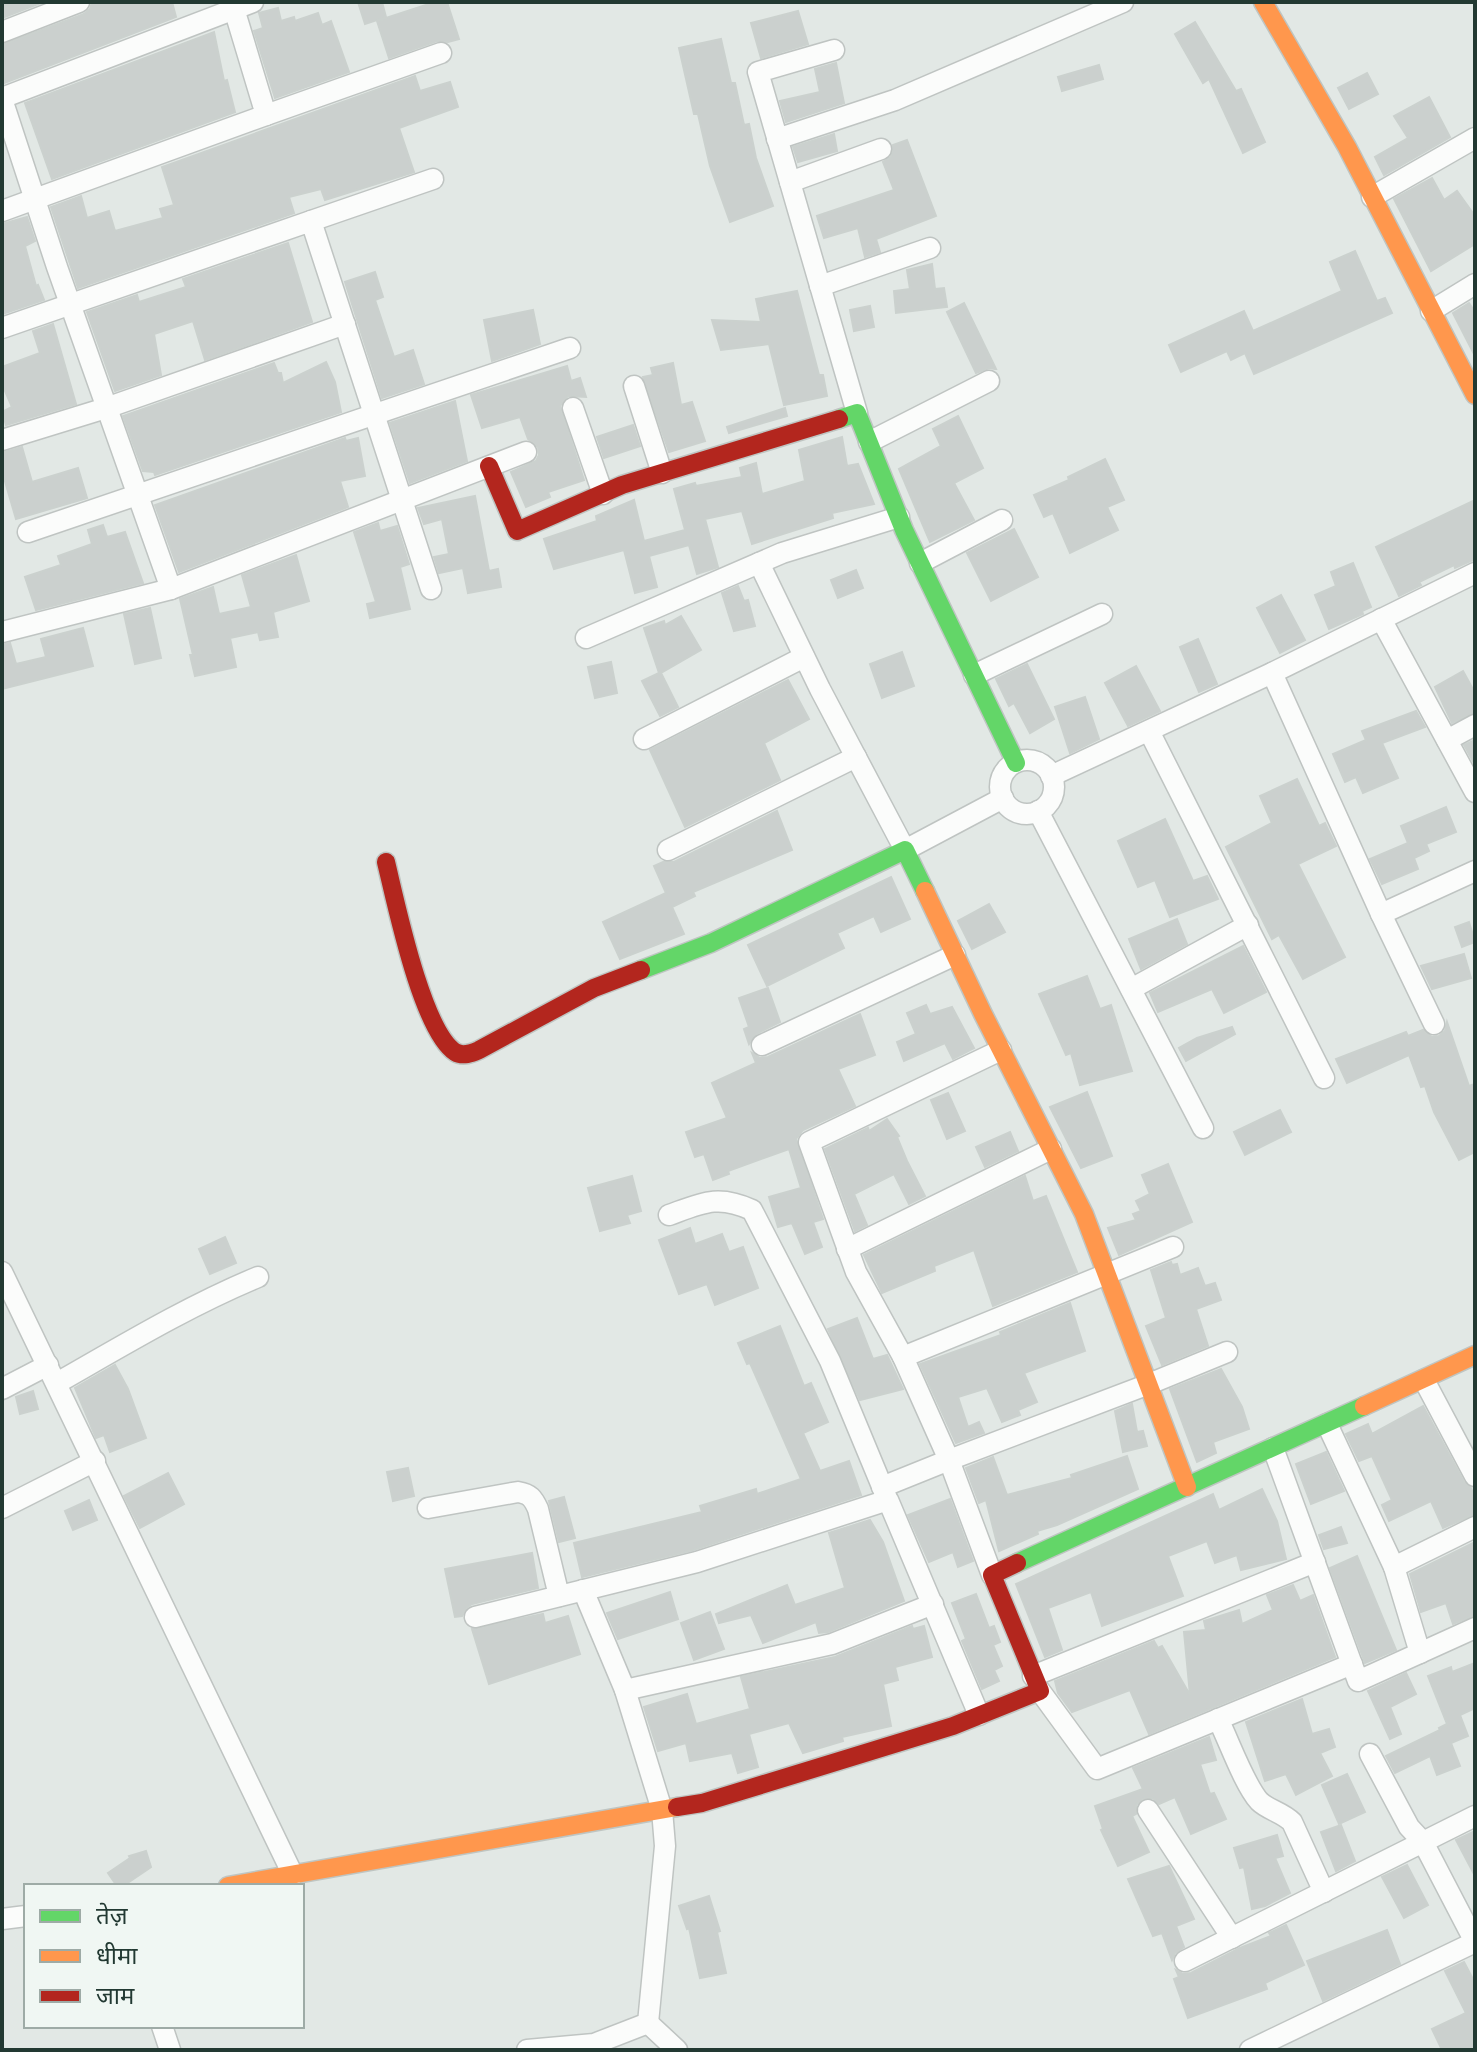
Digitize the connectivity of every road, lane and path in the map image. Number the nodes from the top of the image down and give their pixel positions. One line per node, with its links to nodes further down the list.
1 (79, 2): 5 (street)
2 (1123, 2): 11 (street)
3 (1263, 2): 15 (street)
4 (239, 4): 8 (street); 9 (street)
5 (2, 32)
6 (834, 50): 11 (street)
7 (441, 53): 9 (street)
8 (2, 99): 16 (street)
9 (266, 115): 16 (street)
10 (1475, 138): 15 (street)
11 (777, 139): 14 (street)
12 (881, 149): 14 (street)
13 (433, 179): 18 (street)
14 (790, 182): 21 (street)
15 (1372, 197): 23 (street)
16 (35, 200): 17 (street); 22 (street)
17 (2, 211)
18 (311, 221): 22 (street); 24 (street)
19 (930, 248): 21 (street)
20 (1475, 284): 23 (street)
21 (820, 286): 32 (street)
22 (70, 306): 25 (street); 30 (street)
23 (1431, 311): 29 (street)
24 (345, 324): 30 (street); 33 (street)
25 (2, 328)
26 (570, 348): 33 (street)
27 (989, 381): 35 (street)
28 (634, 386): 38 (street)
29 (1475, 395)
30 (106, 408): 34 (street); 40 (street)
31 (573, 408): 39 (street)
32 (857, 413): 35 (street); 38 (street)
33 (375, 415): 40 (street); 41 (street)
34 (2, 440)
35 (869, 442): 42 (street)
36 (526, 452): 37 (street)
37 (489, 466): 39 (street); 41 (street)
38 (662, 473): 39 (street)
39 (603, 494)
40 (138, 496): 44 (street); 48 (street)
41 (400, 500): 48 (street); 49 (street)
42 (899, 517): 45 (street); 46 (street)
43 (1002, 520): 46 (street)
44 (28, 532)
45 (759, 563): 53 (street); 54 (street)
46 (920, 563): 56 (street)
47 (1475, 573): 51 (street)
48 (171, 589): 52 (street)
49 (431, 589)
50 (1102, 614): 56 (street)
51 (1381, 619): 55 (street); 60 (street)
52 (2, 632)
53 (586, 638)
54 (804, 657): 59 (street); 61 (street)
55 (1272, 673): 58 (street); 71 (street)
56 (974, 675): 62 (street)
57 (1475, 725): 60 (street)
58 (1149, 731): 63 (street); 72 (street)
59 (644, 739)
60 (1447, 740): 64 (street)
61 (856, 757): 67 (street); 68 (street)
62 (1016, 763): 63 (street); 65 (street)
63 (1051, 776): 66 (street)
64 (1475, 792)
65 (1003, 798): 66 (street); 68 (street)
66 (1038, 811): 74 (street)
67 (668, 850)
68 (905, 850): 69 (street); 73 (street)
69 (386, 862)
70 (1475, 871): 71 (street)
71 (1381, 914): 75 (street)
72 (1248, 925): 74 (street); 78 (street)
73 (955, 955): 76 (street); 77 (street)
74 (1131, 989): 79 (street)
75 (1434, 1024)
76 (762, 1045)
77 (1001, 1050): 80 (street); 83 (street)
78 (1324, 1078)
79 (1203, 1128)
80 (1051, 1149): 83 (street); 85 (street)
81 (669, 1215): 100 (street)
82 (1173, 1247): 85 (street)
83 (847, 1249): 89 (street)
84 (2, 1272): 90 (street)
85 (1107, 1272): 89 (street); 92 (street)
86 (258, 1277): 90 (street)
87 (1227, 1352): 92 (street)
88 (1475, 1355): 91 (street)
89 (903, 1357): 96 (street)
90 (52, 1374): 93 (street); 97 (street)
91 (1424, 1380): 94 (street); 98 (street)
92 (1149, 1384): 96 (street); 99 (street)
93 (2, 1389)
94 (1327, 1424): 95 (street); 105 (street)
95 (1273, 1448): 99 (street); 104 (street)
96 (949, 1460): 100 (street); 106 (street)
97 (95, 1461): 101 (street); 123 (street)
98 (1475, 1476)
99 (1187, 1487): 106 (street)
100 (885, 1493): 107 (street); 109 (street)
101 (2, 1508)
102 (428, 1508): 108 (street)
103 (1475, 1527): 105 (street)
104 (1315, 1562): 113 (street); 114 (street)
105 (1394, 1567): 112 (street)
106 (992, 1575): 114 (street)
107 (583, 1590): 108 (street); 115 (street)
108 (559, 1596): 110 (street)
109 (933, 1604): 115 (street); 116 (street)
110 (475, 1617)
111 (1475, 1628): 112 (street)
112 (1420, 1653): 113 (street)
113 (1352, 1664): 117 (street)
114 (1036, 1683): 116 (street); 117 (street)
115 (625, 1690): 119 (street)
116 (979, 1715): 119 (street)
117 (1218, 1719): 125 (street)
118 (1370, 1754): 122 (street)
119 (662, 1810): 123 (street); 130 (street)
120 (1148, 1810): 128 (street)
121 (1475, 1816): 122 (street)
122 (1423, 1842): 125 (street); 135 (street)
123 (293, 1875): 124 (street)
124 (240, 1884)
125 (1324, 1892): 128 (street)
126 (24, 1916): 127 (street)
127 (2, 1919)
128 (1232, 1938): 129 (street)
129 (1185, 1961)
130 (648, 2023): 133 (street); 134 (street)
131 (163, 2028): 132 (street)
132 (170, 2050)
133 (527, 2050)
134 (677, 2050)
135 (1250, 2050)

